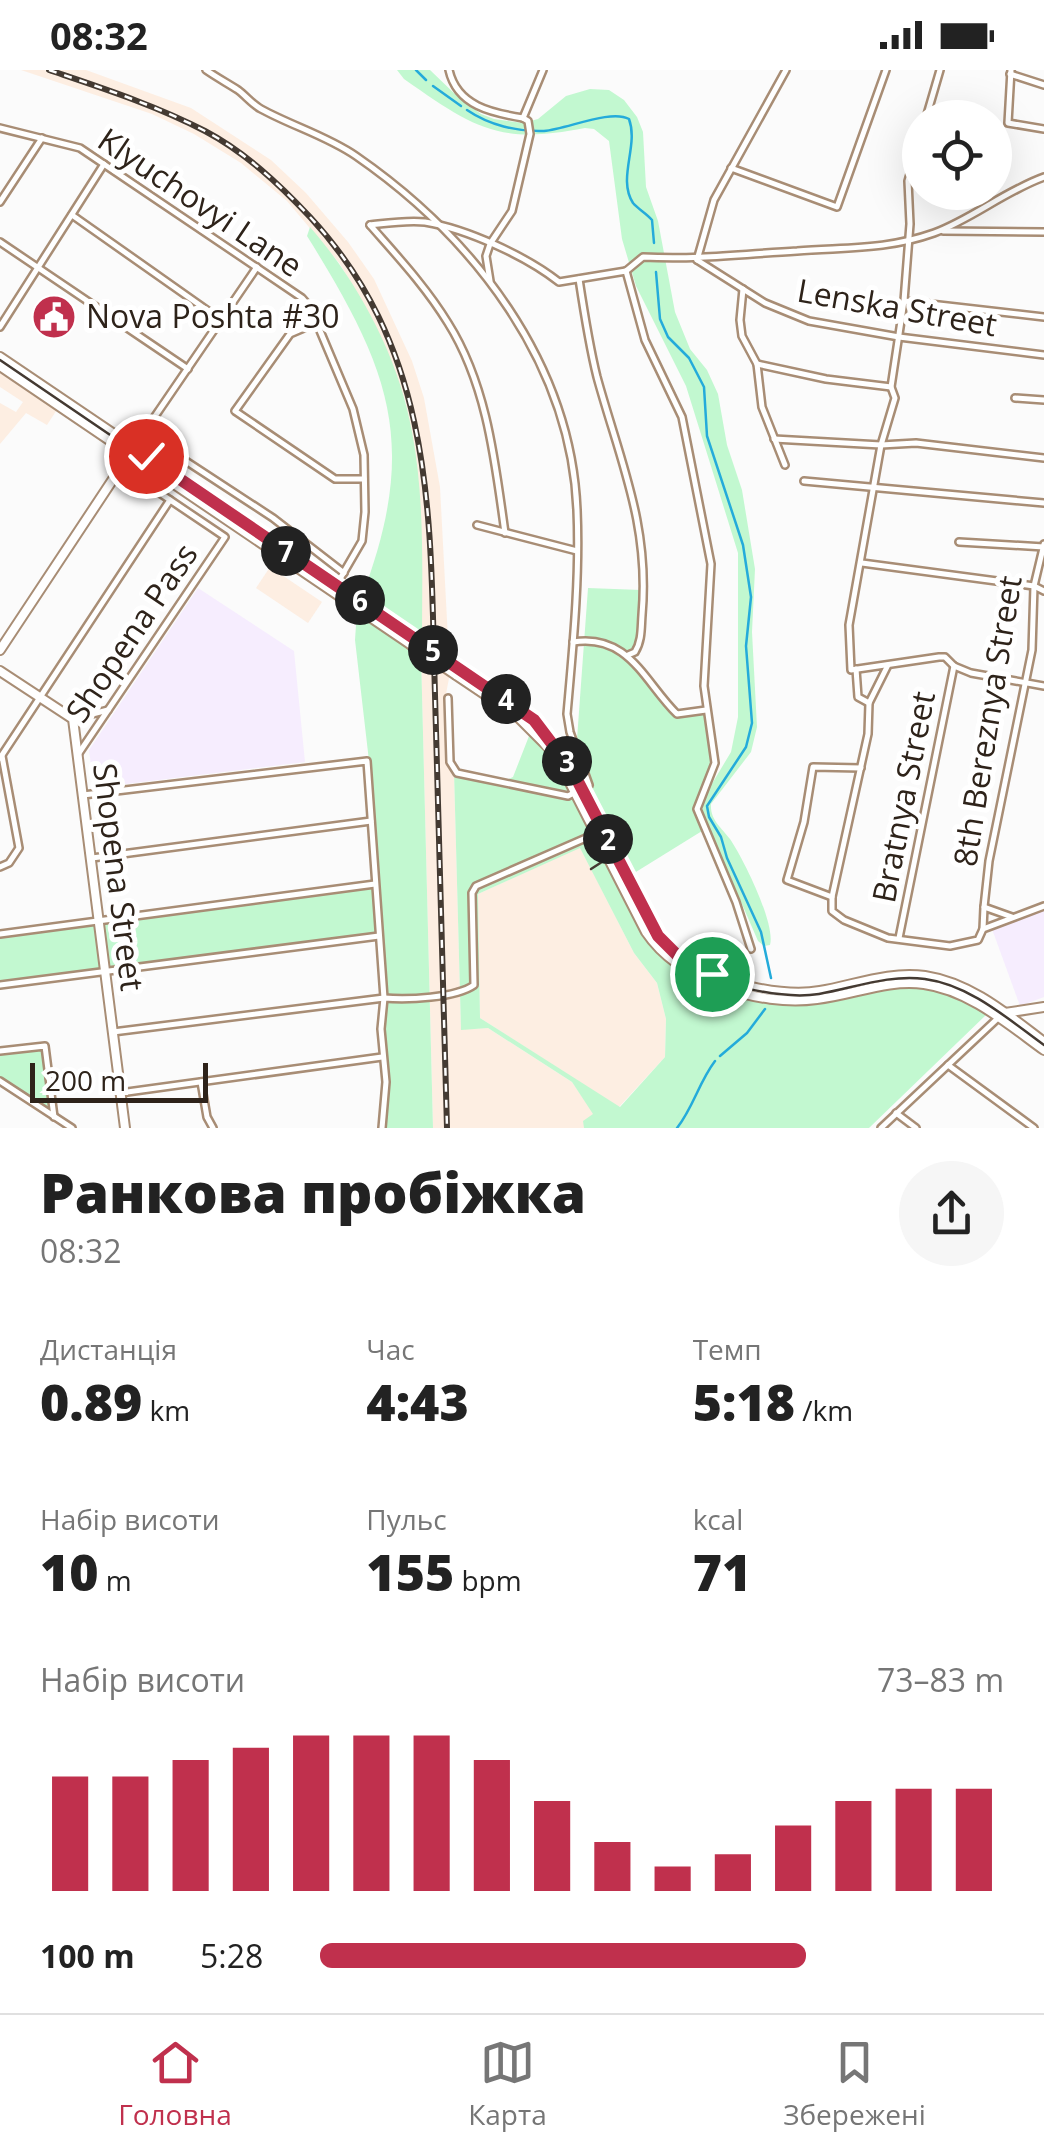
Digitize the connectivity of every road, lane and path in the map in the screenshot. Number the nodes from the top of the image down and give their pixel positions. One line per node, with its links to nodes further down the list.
1 (206, 70): 20 (street)
2 (450, 70): 10 (street)
3 (543, 70): 10 (street)
4 (786, 70): 15 (street)
5 (886, 70): 15 (street)
6 (940, 70): 9 (street)
7 (1011, 72): 8 (street); 12 (street)
8 (1044, 84)
9 (931, 100)
10 (523, 118): 25 (street)
11 (0, 128): 13 (street, Klyuchovyi Lane)
12 (1044, 129)
13 (42, 138): 14 (street, Klyuchovyi Lane); 17 (street)
14 (104, 164): 19 (street); 28 (street, Klyuchovyi Lane)
15 (731, 168): 26 (street)
16 (1044, 177): 21 (street)
17 (0, 202)
18 (907, 210): 23 (street)
19 (71, 215): 27 (street); 35 (street)
20 (442, 226): 25 (street); 31 (street); 59 (street)
21 (940, 230): 22 (street); 23 (street)
22 (1044, 232)
23 (908, 241): 26 (street); 33 (street)
24 (0, 242): 27 (street)
25 (490, 244): 30 (street); 31 (street)
26 (697, 260): 29 (street); 32 (street, Lenska Street)
27 (38, 268): 37 (street); 43 (street)
28 (257, 268): 35 (street); 36 (street, Klyuchovyi Lane)
29 (626, 271): 30 (street); 83 (street)
30 (579, 279): 72 (street)
31 (490, 281): 62 (street)
32 (743, 289): 38 (street, Lenska Street); 41 (street)
33 (904, 300): 34 (street, Lenska Street); 38 (street)
34 (1044, 317)
35 (221, 320): 43 (street)
36 (318, 322): 53 (street, Klyuchovyi Lane); 53 (street)
37 (0, 327)
38 (900, 337): 39 (street, Lenska Street); 44 (street)
39 (1044, 355)
40 (0, 357): 50 (main road)
41 (757, 364): 44 (street); 48 (street)
42 (0, 366): 50 (main road)
43 (188, 368): 47 (street)
44 (891, 387): 49 (street)
45 (1015, 398): 46 (street)
46 (1044, 400)
47 (143, 433): 50 (street); 64 (street)
48 (774, 438): 49 (street); 52 (street)
49 (882, 445): 51 (street); 55 (street)
50 (129, 455): 56 (street); 66 (main road); 71 (main road)
51 (1044, 458)
52 (785, 465)
53 (364, 478): 64 (street, Klyuchovyi Lane)
54 (804, 481): 55 (street)
55 (873, 488): 57 (street); 63 (street)
56 (170, 500): 79 (street); 82 (street, Shopena Pass)
57 (1044, 503)
58 (477, 526): 59 (street)
59 (504, 532): 62 (street)
60 (958, 542): 61 (street)
61 (1044, 546): 65 (street, 8th Bereznya Street)
62 (577, 551): 70 (street)
63 (862, 563): 65 (street); 75 (street)
64 (344, 572): 66 (street, Klyuchovyi Lane)
65 (1034, 586): 67 (street); 69 (street, 8th Bereznya Street)
66 (334, 588): 88 (main road, bridge)
67 (1044, 591)
68 (1044, 614): 69 (street)
69 (1036, 617): 77 (street, 8th Bereznya Street)
70 (573, 642): 72 (street); 88 (street)
71 (0, 650)
72 (628, 654): 83 (street)
73 (888, 666): 74 (street); 75 (street); 81 (street)
74 (954, 666): 77 (street); 103 (street, Bratnya Street)
75 (856, 669): 81 (street)
76 (0, 671): 79 (main road, Shopena Street)
77 (1025, 683): 78 (street); 97 (street, 8th Bereznya Street)
78 (1044, 686)
79 (40, 698): 84 (main road, Shopena Street); 86 (street)
80 (448, 698): 88 (street)
81 (869, 703): 87 (street)
82 (108, 710): 84 (street); 85 (street, Shopena Pass)
83 (706, 710): 104 (street)
84 (73, 720): 85 (main road, Shopena Street)
85 (78, 755): 89 (main road, Shopena Street)
86 (1, 757): 93 (street)
87 (861, 768): 95 (street); 95 (street)
88 (579, 792): 91 (main road)
89 (83, 795): 90 (street); 92 (main road, Shopena Street)
90 (372, 821): 92 (street); 94 (street)
91 (599, 832): 107 (street); 109 (main road)
92 (91, 858): 99 (main road, Shopena Street)
93 (0, 866)
94 (376, 884): 99 (street); 102 (street)
95 (832, 897): 103 (street)
96 (1044, 906): 98 (street)
97 (984, 907): 98 (street, 8th Bereznya Street); 100 (street, 8th Bereznya Street)
98 (1013, 918): 100 (street)
99 (98, 921): 101 (street); 105 (main road, Shopena Street)
100 (983, 929): 103 (street)
101 (0, 934)
102 (380, 936): 105 (street); 107 (street)
103 (899, 938)
104 (751, 949)
105 (105, 971): 106 (street); 110 (main road, Shopena Street)
106 (0, 985)
107 (384, 998): 110 (street); 114 (street)
108 (1044, 1007): 109 (main road)
109 (1002, 1016): 111 (main road); 112 (main road); 115 (street)
110 (112, 1032): 118 (main road, Shopena Street)
111 (1044, 1042)
112 (1044, 1050)
113 (0, 1051): 120 (street)
114 (382, 1057): 117 (street); 124 (street)
115 (948, 1065): 119 (street); 127 (street)
116 (0, 1081): 120 (street)
117 (201, 1082): 118 (street); 123 (street)
118 (120, 1093): 122 (main road, Shopena Street)
119 (896, 1114): 125 (street); 126 (street)
120 (54, 1117): 121 (street)
121 (72, 1128)
122 (124, 1128)
123 (213, 1128)
124 (382, 1128)
125 (881, 1128)
126 (916, 1128)
127 (1034, 1128)

